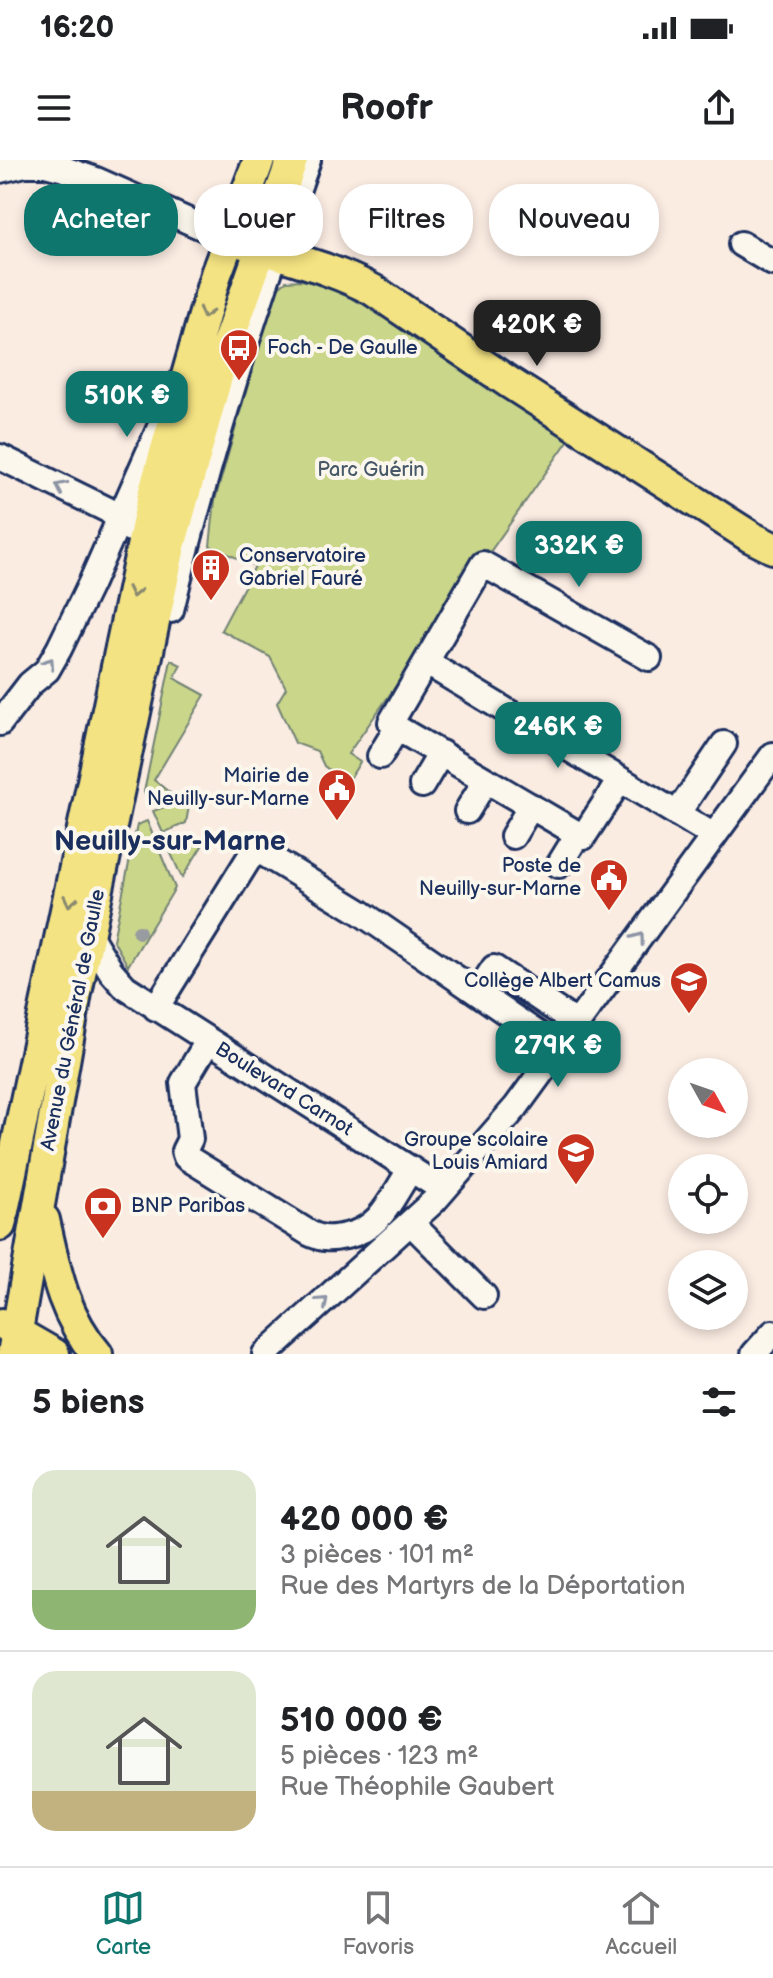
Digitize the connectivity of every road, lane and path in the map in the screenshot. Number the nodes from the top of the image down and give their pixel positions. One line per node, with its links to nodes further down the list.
1 (259, 160): 6 (main road)
2 (271, 160): 7 (main road)
3 (292, 160): 8 (main road)
4 (308, 160): 9 (street)
5 (0, 170): 10 (street)
6 (257, 184)
7 (266, 184)
8 (281, 184)
9 (292, 184)
10 (194, 221)
11 (741, 244): 16 (street)
12 (247, 256): 17 (main road, Avenue du Général de Gaulle, one-way to 17)
13 (249, 256): 20 (main road, Avenue du Général de Gaulle)
14 (250, 256): 22 (street)
15 (284, 256): 21 (main road)
16 (773, 263)
17 (184, 383): 19 (street); 20 (main road, Avenue du Général de Gaulle)
18 (0, 457): 19 (street, one-way to 18)
19 (119, 520): 20 (street); 25 (street, one-way to 19)
20 (157, 543): 22 (main road, Avenue du Général de Gaulle); 50 (main road, Avenue du Général de Gaulle, one-way to 50)
21 (773, 548)
22 (154, 649): 41 (main road, Avenue du Général de Gaulle)
23 (649, 658): 24 (street)
24 (427, 663): 26 (street); 32 (street)
25 (0, 723)
26 (397, 728): 28 (street); 30 (street)
27 (724, 744): 36 (street)
28 (441, 753): 31 (street); 33 (street)
29 (773, 755): 39 (street)
30 (380, 756)
31 (486, 780): 34 (street); 35 (street)
32 (620, 780): 36 (street); 37 (street)
33 (422, 785)
34 (531, 806): 37 (street); 38 (street)
35 (467, 811)
36 (677, 814): 39 (street)
37 (578, 834): 40 (street)
38 (513, 836)
39 (714, 836): 46 (street, one-way to 39)
40 (559, 865)
41 (88, 933): 42 (street, Boulevard Carnot); 44 (main road, Avenue du Général de Gaulle)
42 (125, 987): 44 (street); 45 (street, Boulevard Carnot)
43 (478, 992): 45 (street); 46 (street); 48 (street)
44 (76, 993): 52 (main road, Avenue du Général de Gaulle)
45 (156, 1008): 47 (street, Boulevard Carnot)
46 (576, 1023): 48 (street)
47 (208, 1041): 49 (street, Boulevard Carnot); 49 (street)
48 (558, 1048): 51 (street)
49 (411, 1169): 51 (street, Boulevard Carnot)
50 (7, 1172): 54 (main road, Avenue du Général de Gaulle)
51 (442, 1192): 53 (street)
52 (40, 1203): 57 (main road, Avenue du Général de Gaulle); 59 (main road)
53 (411, 1223): 55 (street); 60 (street, one-way to 53)
54 (0, 1225)
55 (484, 1296)
56 (773, 1333): 61 (street)
57 (10, 1337): 58 (main road)
58 (54, 1354)
59 (97, 1354)
60 (265, 1354)
61 (754, 1354)

